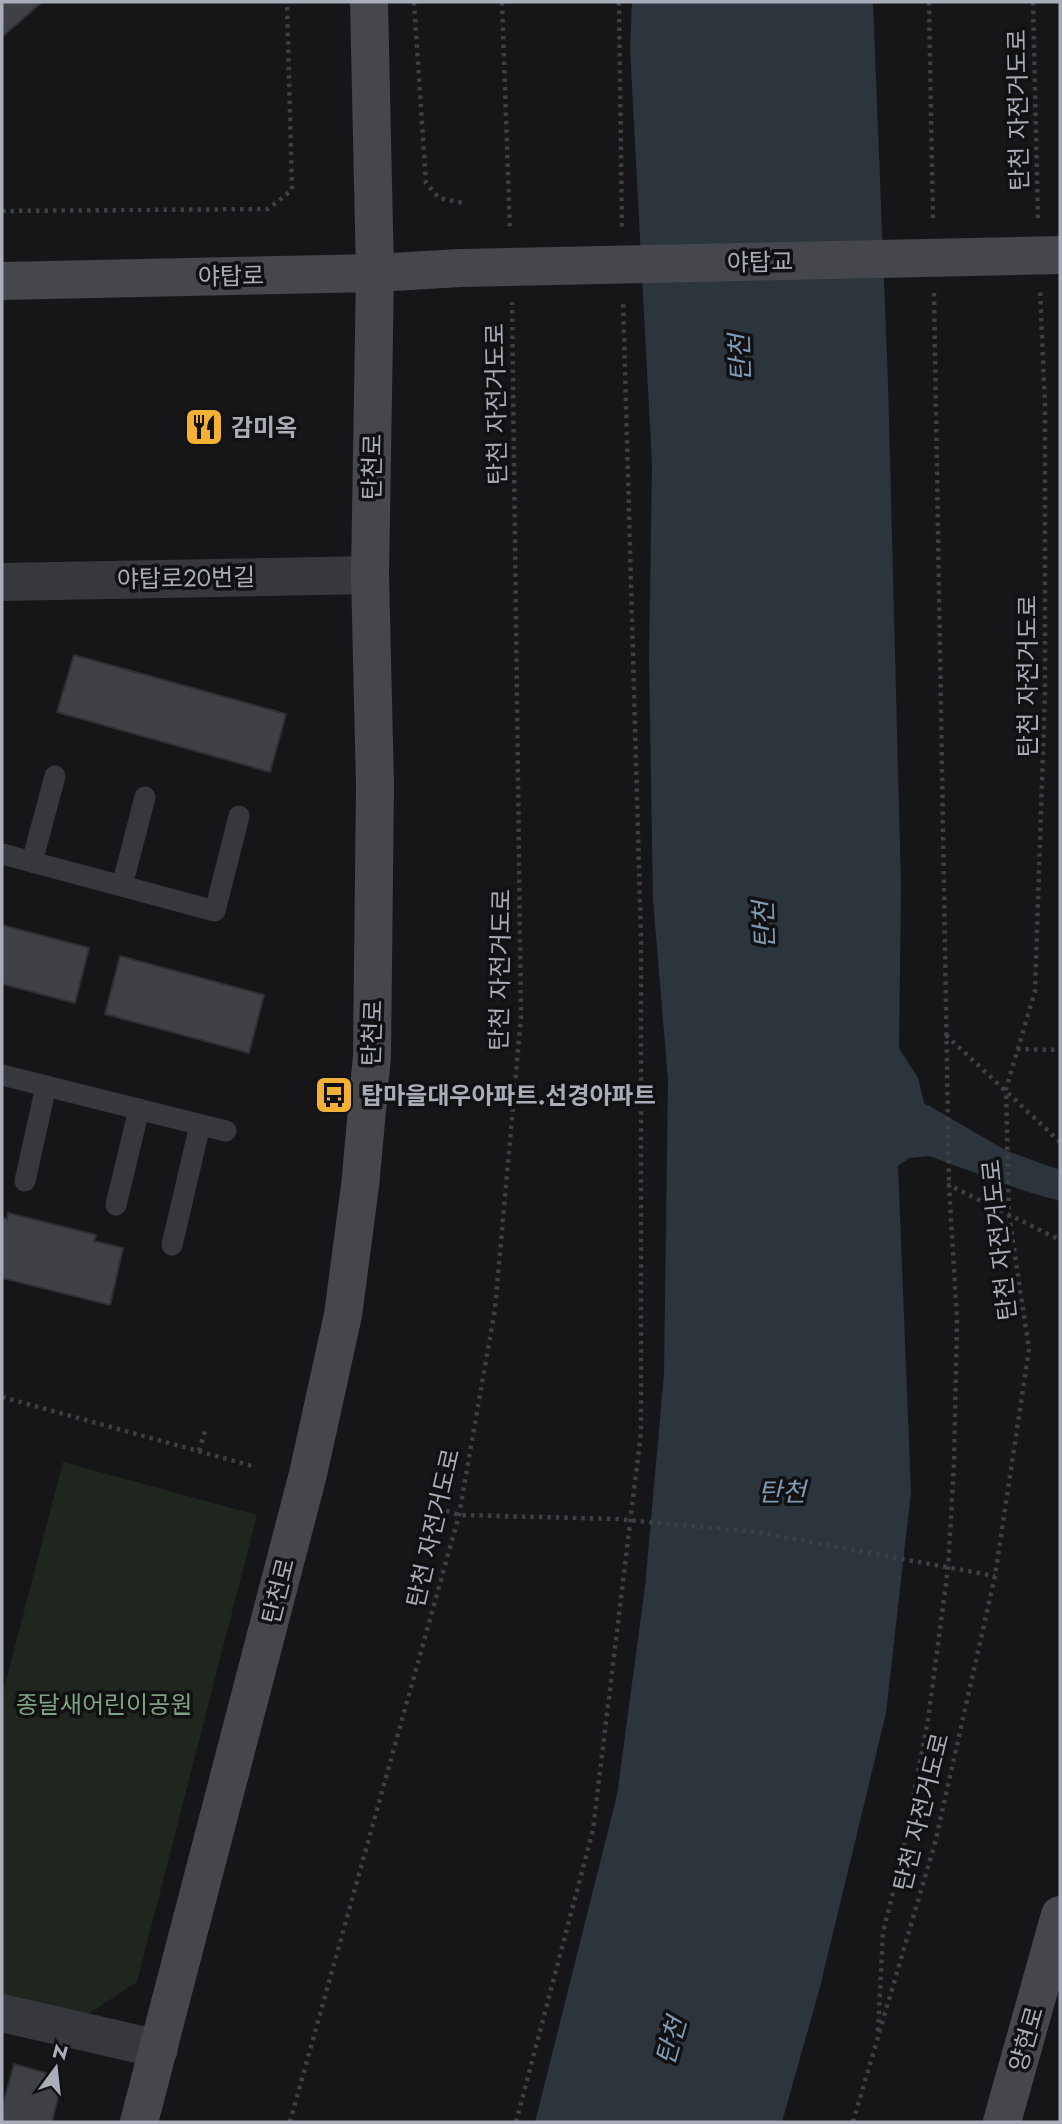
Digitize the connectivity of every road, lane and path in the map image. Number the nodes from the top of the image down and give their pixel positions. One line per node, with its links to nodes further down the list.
1 (287, 2): 9 (path)
2 (369, 2): 15 (main road, 탄천로)
3 (414, 2): 8 (path)
4 (502, 2): 12 (path)
5 (619, 2): 11 (path)
6 (929, 2): 10 (path)
7 (1033, 2): 13 (path, 탄천 자전거도로)
8 (464, 203)
9 (2, 211)
10 (933, 224)
11 (622, 231)
12 (510, 239)
13 (1046, 256): 14 (main road, 야탑교, bridge); 29 (path, 탄천 자전거도로)
14 (460, 268): 15 (main road, 야탑로)
15 (375, 273): 17 (main road, 야탑로); 20 (main road, 탄천로)
16 (934, 280): 28 (path)
17 (2, 281)
18 (622, 285): 50 (path)
19 (512, 295): 49 (path, 탄천 자전거도로)
20 (370, 575): 21 (street, 야탑로20번길); 56 (main road, 탄천로)
21 (2, 582)
22 (55, 776): 26 (lane)
23 (145, 797): 27 (lane)
24 (239, 817): 27 (lane)
25 (2, 854): 26 (lane)
26 (32, 862): 27 (lane)
27 (122, 886)
28 (945, 1034): 33 (path); 39 (path)
29 (1017, 1049): 30 (path); 33 (path, 탄천 자전거도로)
30 (1060, 1050)
31 (2, 1075): 32 (lane)
32 (46, 1086): 34 (lane); 38 (lane)
33 (1006, 1089): 37 (path); 41 (path, 탄천 자전거도로)
34 (139, 1109): 35 (lane); 40 (lane)
35 (200, 1125): 36 (lane); 43 (lane)
36 (226, 1131)
37 (1060, 1142)
38 (25, 1181)
39 (949, 1185): 41 (path); 51 (path)
40 (116, 1205)
41 (1009, 1215): 42 (path); 52 (path, 탄천 자전거도로)
42 (1060, 1240)
43 (172, 1245)
44 (2, 1397): 46 (path)
45 (206, 1427): 46 (path)
46 (200, 1451): 47 (path)
47 (257, 1467)
48 (438, 1508): 49 (path)
49 (459, 1515): 50 (path); 58 (path, 탄천 자전거도로)
50 (631, 1522): 51 (path); 59 (path)
51 (948, 1568): 52 (path); 55 (path)
52 (995, 1576): 55 (path, 탄천 자전거도로)
53 (1058, 1931): 61 (main road, 양현로)
54 (2, 2013): 56 (street)
55 (877, 2039): 60 (path, 탄천 자전거도로)
56 (159, 2049): 57 (main road, 탄천로)
57 (139, 2122)
58 (290, 2122)
59 (516, 2122)
60 (853, 2122)
61 (1002, 2122)

